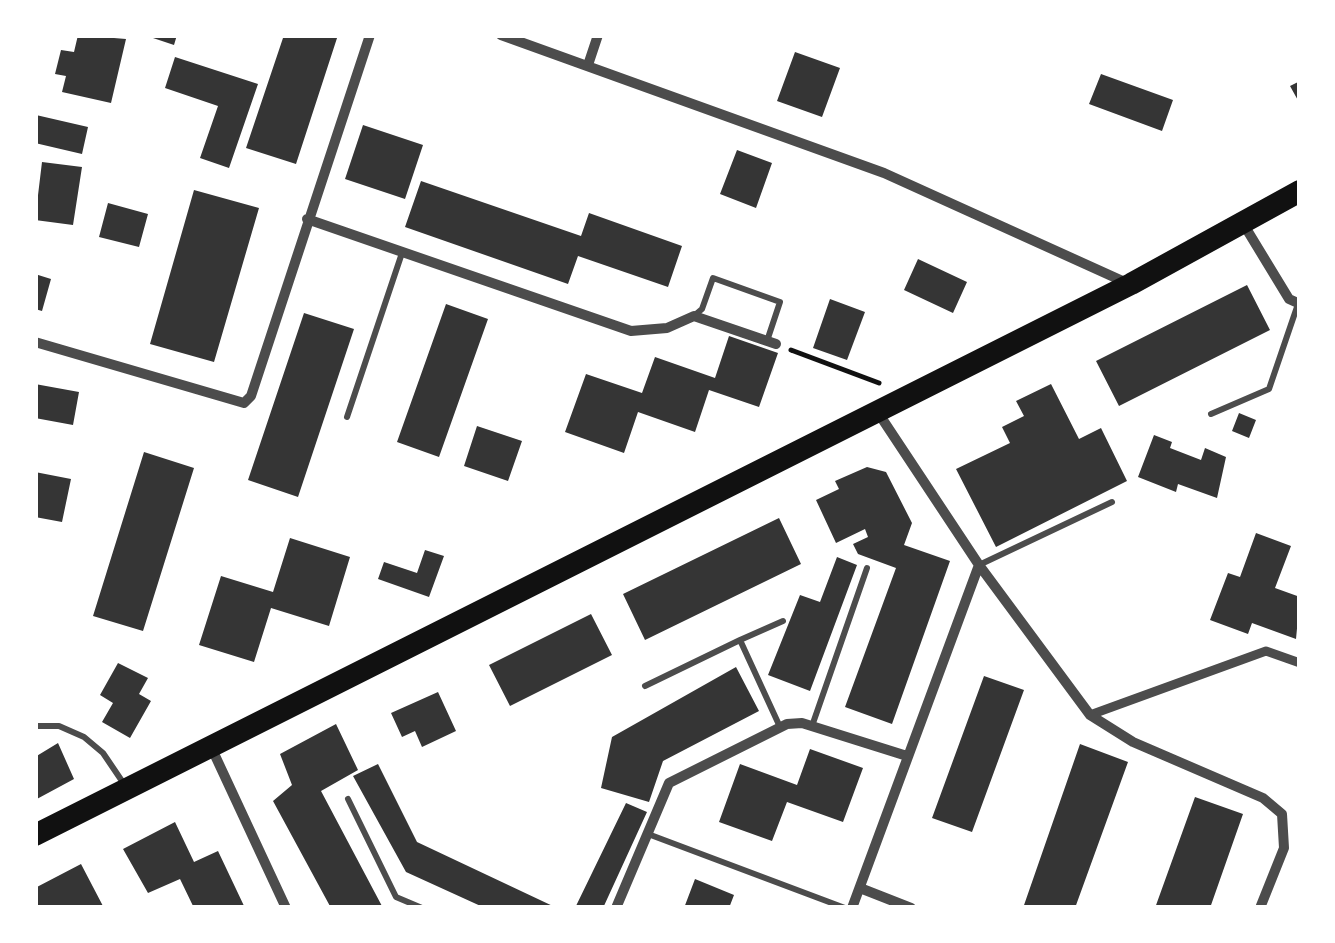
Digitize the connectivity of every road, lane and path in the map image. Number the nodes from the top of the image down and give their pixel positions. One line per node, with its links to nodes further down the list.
1 (370, 35): 6 (street)
2 (500, 35): 4 (street)
3 (598, 35): 4 (street)
4 (588, 65): 9 (street)
5 (1300, 192): 7 (main road)
6 (306, 219): 8 (street); 12 (street)
7 (1244, 225): 9 (main road); 10 (street)
8 (402, 253): 11 (street); 17 (lane)
9 (1130, 284): 14 (main road)
10 (1299, 303): 16 (lane)
11 (694, 316): 13 (street); 13 (lane)
12 (35, 342)
13 (771, 343): 14 (path)
14 (910, 395): 15 (main road)
15 (876, 411): 19 (street); 29 (main road)
16 (1211, 414)
17 (348, 417)
18 (1112, 502): 19 (lane)
19 (979, 565): 25 (street); 30 (street)
20 (866, 568): 27 (lane)
21 (783, 620): 22 (lane)
22 (740, 640): 24 (lane); 28 (lane)
23 (1300, 663): 25 (street)
24 (645, 686)
25 (1090, 716): 41 (street)
26 (35, 726): 31 (lane)
27 (812, 726): 28 (street); 30 (street)
28 (780, 727): 33 (street)
29 (212, 750): 31 (main road); 36 (street)
30 (907, 756): 35 (street)
31 (127, 790): 34 (main road)
32 (348, 799): 37 (lane)
33 (648, 834): 38 (street); 39 (lane)
34 (35, 835)
35 (860, 888): 39 (street); 40 (street)
36 (286, 908)
37 (422, 908)
38 (616, 908)
39 (849, 908)
40 (911, 908)
41 (1260, 908)

